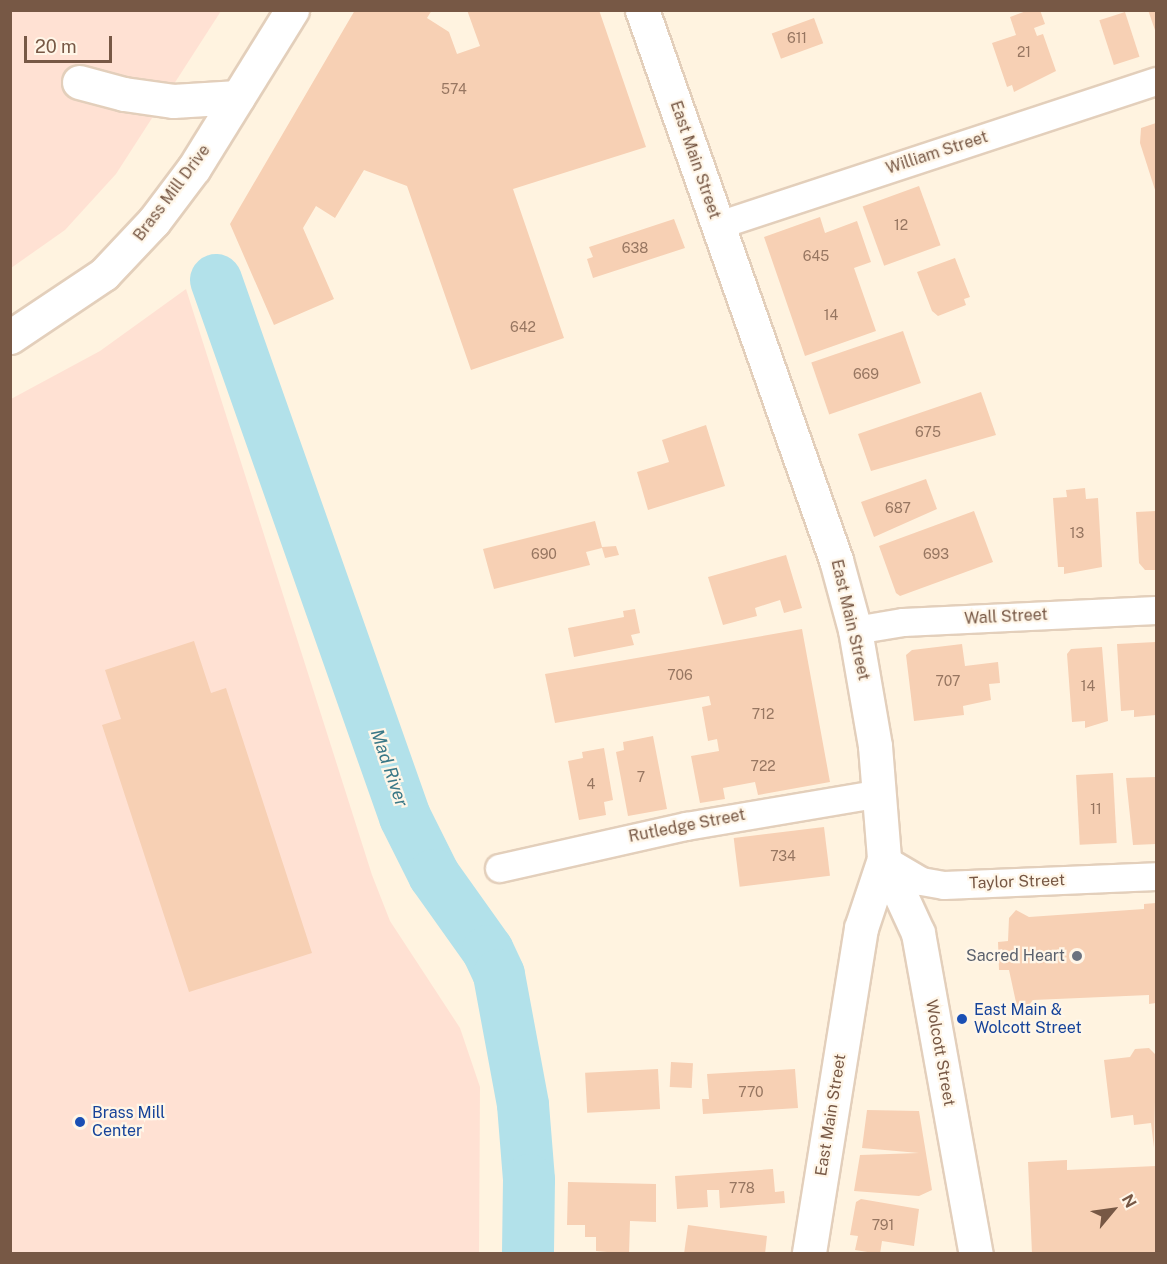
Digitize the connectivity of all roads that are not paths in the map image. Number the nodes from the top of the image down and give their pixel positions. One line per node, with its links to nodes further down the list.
1 (292, 10): 5 (main road, Brass Mill Drive)
2 (642, 10): 6 (main road, East Main Street)
3 (1156, 81): 6 (street, William Street)
4 (79, 82): 5 (main road)
5 (238, 97): 7 (main road, Brass Mill Drive)
6 (718, 225): 9 (main road, East Main Street)
7 (10, 337)
8 (1156, 610): 9 (street, Wall Street)
9 (855, 630): 10 (main road, East Main Street)
10 (876, 794): 11 (main road, East Main Street); 12 (street, Rutledge Street)
11 (884, 858): 13 (street, Taylor Street); 14 (main road, East Main Street); 15 (main road, Wolcott Street)
12 (499, 868)
13 (1156, 876)
14 (810, 1254)
15 (975, 1254)

